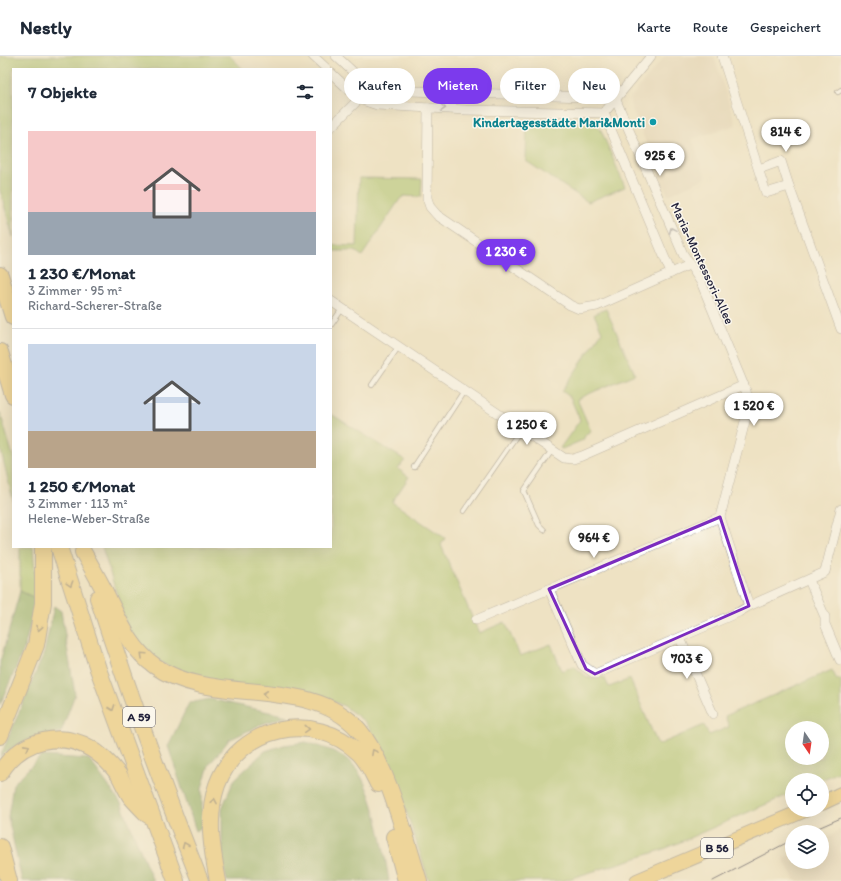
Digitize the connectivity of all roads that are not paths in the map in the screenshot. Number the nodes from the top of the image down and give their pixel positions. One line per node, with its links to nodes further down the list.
1 (313, 56): 5 (street)
2 (336, 56): 6 (street)
3 (651, 56): 10 (street)
4 (722, 56): 19 (street)
5 (326, 68)
6 (349, 68)
7 (332, 74): 8 (street)
8 (344, 85)
9 (415, 92): 11 (street)
10 (620, 92)
11 (568, 97)
12 (354, 104): 18 (street)
13 (374, 104): 16 (street)
14 (611, 104): 17 (street)
15 (618, 104): 21 (street, Maria-Montessori-Allee, one-way to 15)
16 (428, 108): 17 (street, one-way to 17); 22 (street)
17 (604, 113): 22 (street)
18 (332, 126)
19 (759, 169): 20 (street); 20 (street)
20 (790, 186): 28 (street)
21 (689, 265): 22 (street); 32 (street, Maria-Montessori-Allee)
22 (671, 273)
23 (0, 275): 26 (highway)
24 (332, 302): 25 (street)
25 (342, 309): 27 (lane); 29 (street)
26 (12, 314)
27 (332, 324)
28 (841, 329)
29 (399, 346): 31 (lane); 33 (street)
30 (0, 352): 34 (highway)
31 (372, 385)
32 (744, 385): 36 (street); 40 (street, Maria-Montessori-Allee)
33 (464, 391): 35 (street); 37 (lane)
34 (12, 392)
35 (520, 429): 36 (street); 39 (lane)
36 (552, 450): 41 (lane)
37 (414, 467)
38 (841, 509): 45 (street)
39 (464, 512)
40 (720, 517): 46 (street); 47 (street)
41 (544, 530)
42 (43, 548): 52 (highway, one-way to 52)
43 (59, 548): 57 (highway, A 59, one-way to 57)
44 (83, 549): 61 (highway, A 59, one-way to 44); 64 (highway, one-way to 44)
45 (808, 580): 47 (street); 50 (street)
46 (549, 589): 48 (street); 49 (street)
47 (749, 606): 49 (street)
48 (476, 620)
49 (680, 638): 51 (street)
50 (840, 660)
51 (713, 714)
52 (0, 736)
53 (0, 774): 57 (highway, one-way to 57)
54 (841, 794): 55 (main road)
55 (829, 799)
56 (788, 817): 65 (main road, B 56)
57 (153, 821): 60 (highway, A 59)
58 (0, 847): 59 (highway)
59 (9, 881)
60 (176, 881)
61 (200, 881)
62 (218, 881): 63 (highway, one-way to 63)
63 (406, 881)
64 (419, 881)
65 (637, 881)

